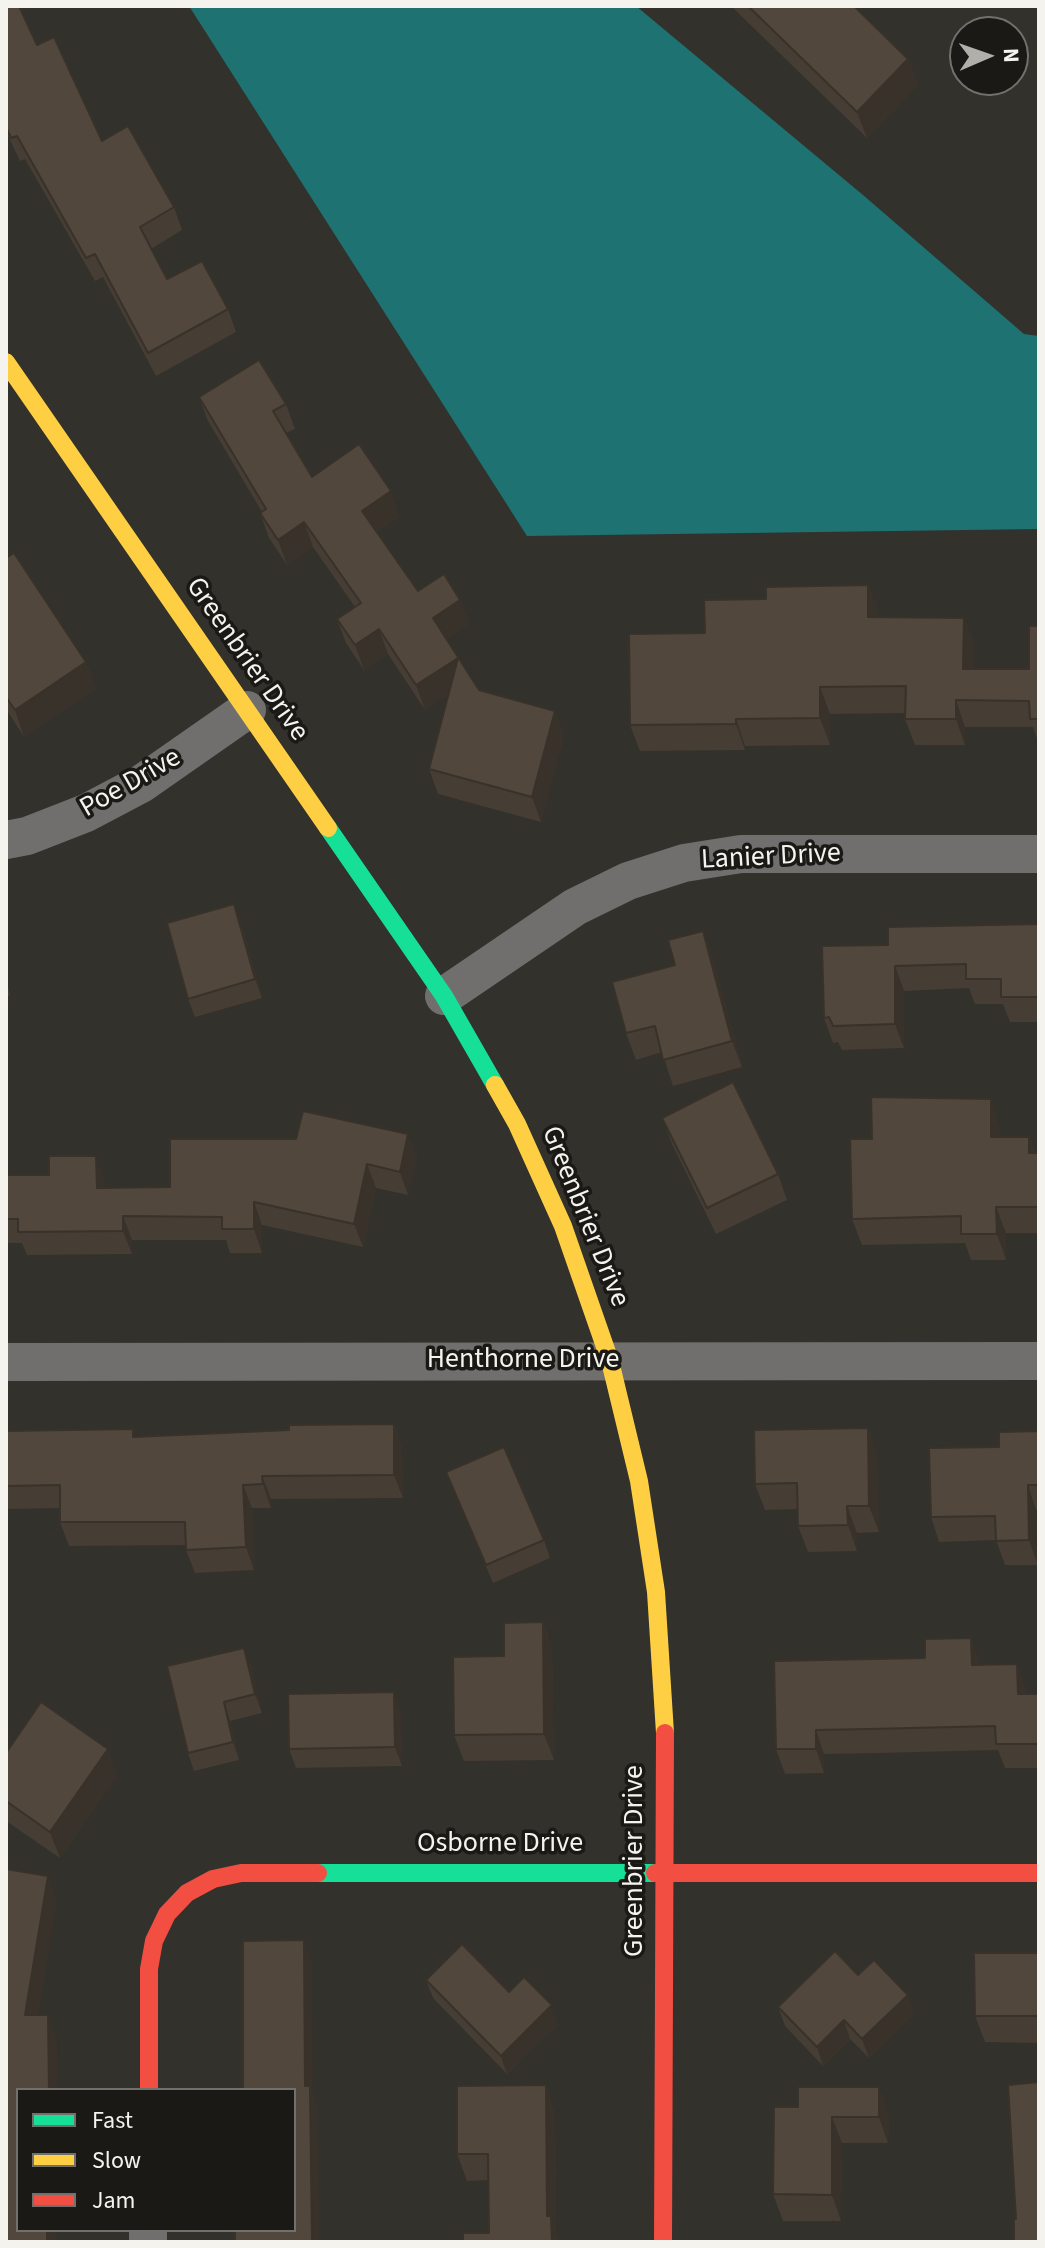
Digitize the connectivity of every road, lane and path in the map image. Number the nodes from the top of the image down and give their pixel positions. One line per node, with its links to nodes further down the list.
1 (6, 362): 2 (street, Greenbrier Drive)
2 (247, 710): 3 (street, Poe Drive); 5 (street, Greenbrier Drive)
3 (6, 840)
4 (1039, 854): 5 (street, Lanier Drive)
5 (444, 996): 6 (street, Greenbrier Drive)
6 (610, 1361): 7 (street, Henthorne Drive); 8 (street, Henthorne Drive); 9 (street, Greenbrier Drive)
7 (1039, 1361)
8 (6, 1362)
9 (665, 1873): 10 (street, Osborne Drive); 11 (street, Osborne Drive); 12 (street, Greenbrier Drive)
10 (1039, 1873)
11 (149, 2088)
12 (663, 2242)

